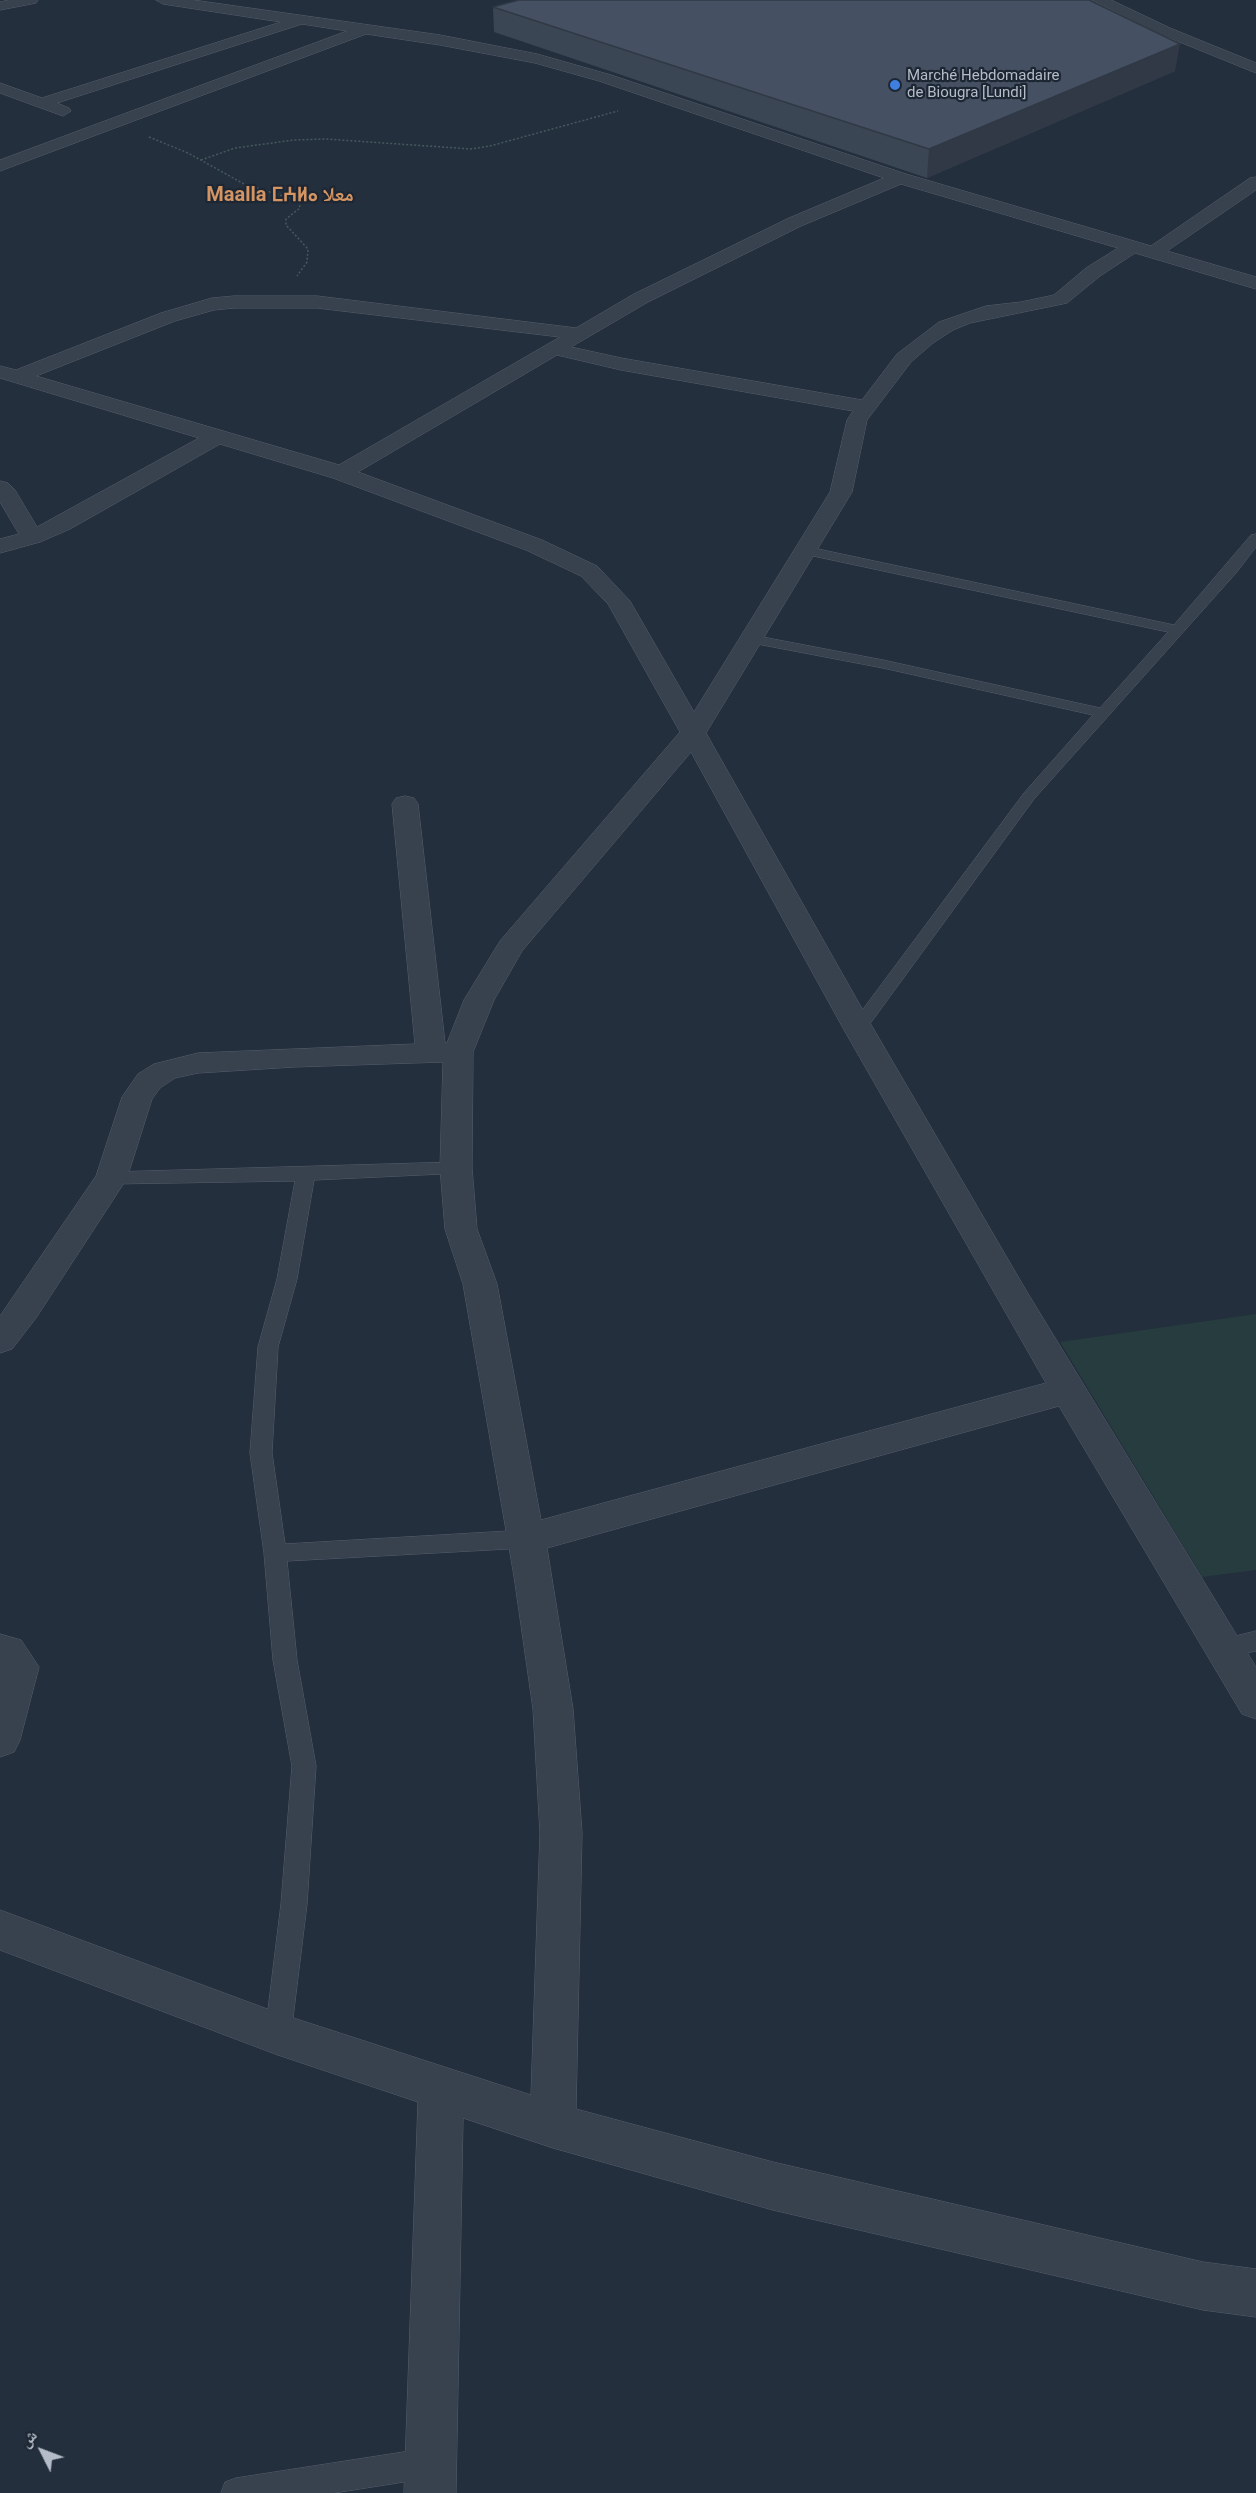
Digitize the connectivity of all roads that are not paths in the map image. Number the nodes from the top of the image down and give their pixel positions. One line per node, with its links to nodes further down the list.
1 (31, 0): 4 (street)
2 (163, 0): 5 (street)
3 (1099, 0): 7 (street)
4 (0, 6)
5 (302, 19): 6 (street); 9 (street)
6 (365, 29): 10 (street); 12 (street)
7 (1256, 69)
8 (0, 88): 9 (street)
9 (42, 103): 10 (street)
10 (108, 126): 11 (street)
11 (0, 166)
12 (900, 178): 14 (street); 16 (street)
13 (1256, 182): 14 (street)
14 (1144, 249): 15 (street); 19 (street)
15 (1256, 283)
16 (580, 334): 17 (street); 18 (street)
17 (555, 349): 19 (street); 21 (street)
18 (11, 380): 20 (street)
19 (866, 407): 26 (street)
20 (216, 437): 21 (street); 23 (street)
21 (341, 473): 30 (street)
22 (0, 488): 23 (street)
23 (32, 537): 25 (street)
24 (1256, 538): 27 (lane)
25 (0, 546)
26 (804, 550): 27 (lane); 28 (street)
27 (1178, 630): 29 (lane)
28 (752, 639): 29 (lane); 30 (street)
29 (1103, 712): 32 (lane)
30 (692, 734): 32 (street); 33 (street)
31 (405, 804): 33 (street)
32 (858, 1028): 38 (street)
33 (445, 1052): 34 (street); 36 (street)
34 (456, 1168): 35 (lane); 39 (street)
35 (306, 1174): 36 (lane); 40 (lane)
36 (111, 1178): 37 (street)
37 (0, 1340)
38 (1068, 1390): 39 (street); 42 (street)
39 (526, 1539): 40 (lane); 49 (street)
40 (275, 1552): 47 (lane)
41 (1256, 1641): 42 (lane)
42 (1223, 1648): 44 (street)
43 (0, 1650): 45 (street)
44 (1256, 1702)
45 (0, 1740)
46 (0, 1930): 47 (street)
47 (278, 2034): 48 (street)
48 (441, 2089): 49 (street); 51 (street)
49 (553, 2125): 50 (street)
50 (1256, 2293)
51 (430, 2478): 52 (lane)
52 (236, 2493)

